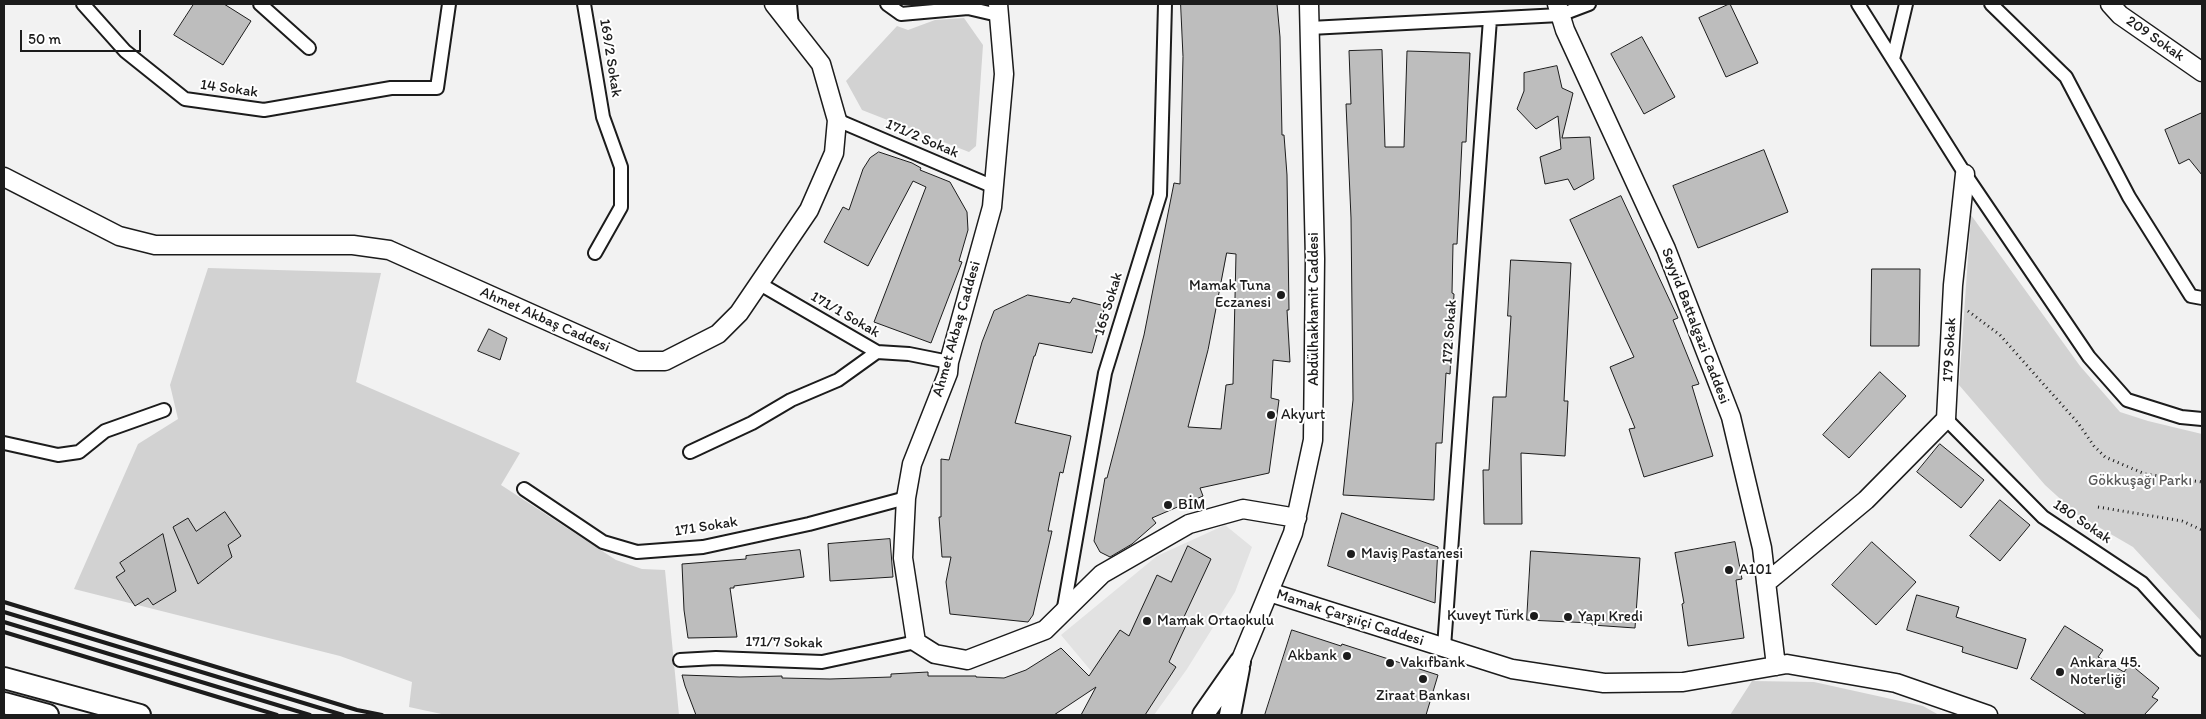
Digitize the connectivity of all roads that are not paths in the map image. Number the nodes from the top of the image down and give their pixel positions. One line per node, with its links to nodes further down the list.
1 (82, 4): 3 (street, 14 Sokak)
2 (260, 4): 20 (street)
3 (449, 4)
4 (584, 4): 27 (street, 169/2 Sokak)
5 (774, 4): 18 (street, Ahmet Akbaş Caddesi)
6 (790, 4): 18 (street)
7 (887, 4): 15 (street)
8 (1165, 4): 42 (street, 165 Sokak)
9 (1309, 4): 19 (street, Abdülhakhamit Caddesi)
10 (1589, 4): 16 (street)
11 (1858, 4): 21 (street)
12 (1906, 4): 21 (street)
13 (1991, 4): 29 (street)
14 (2110, 4): 22 (street, 209 Sokak)
15 (998, 9): 26 (street, Ahmet Akbaş Caddesi)
16 (1559, 9): 17 (street); 40 (street, Seyyid Battalgazi Caddesi)
17 (1490, 19): 19 (street); 44 (street, 172 Sokak)
18 (792, 27): 23 (street, Ahmet Akbaş Caddesi)
19 (1310, 28): 39 (street, Abdülhakhamit Caddesi)
20 (309, 48)
21 (1893, 59): 24 (street)
22 (2202, 72)
23 (837, 120): 26 (street, 171/2 Sokak); 28 (street, Ahmet Akbaş Caddesi)
24 (1965, 174): 33 (street, 179 Sokak); 34 (street)
25 (4, 177): 28 (street, Ahmet Akbaş Caddesi)
26 (994, 187): 31 (street, Ahmet Akbaş Caddesi)
27 (595, 253)
28 (760, 284): 30 (street, 171/1 Sokak)
29 (2202, 298)
30 (877, 352): 31 (street, 171/1 Sokak); 36 (street)
31 (949, 362): 38 (street, Ahmet Akbaş Caddesi)
32 (164, 410): 35 (street)
33 (1946, 419): 40 (street); 45 (street, 180 Sokak)
34 (2202, 419)
35 (4, 443)
36 (690, 452)
37 (524, 489): 38 (street, 171 Sokak)
38 (906, 498): 43 (street, Ahmet Akbaş Caddesi)
39 (1296, 518): 41 (street, Abdülhakhamit Caddesi); 42 (street)
40 (1766, 583): 48 (street, Seyyid Battalgazi Caddesi)
41 (1269, 592): 44 (street, Mamak Çarşıiçi Caddesi); 47 (street, Abdülhakhamit Caddesi)
42 (1063, 613): 43 (street)
43 (916, 642): 46 (street, 171/7 Sokak)
44 (1444, 647): 48 (street, Mamak Çarşıiçi Caddesi)
45 (2202, 649)
46 (680, 660)
47 (1240, 662): 53 (main road); 54 (main road)
48 (1776, 666): 55 (street, Mamak Çarşıiçi Caddesi)
49 (4, 678): 52 (main road)
50 (4, 703): 51 (main road)
51 (48, 715)
52 (140, 715)
53 (1203, 715)
54 (1230, 715)
55 (1988, 715)

